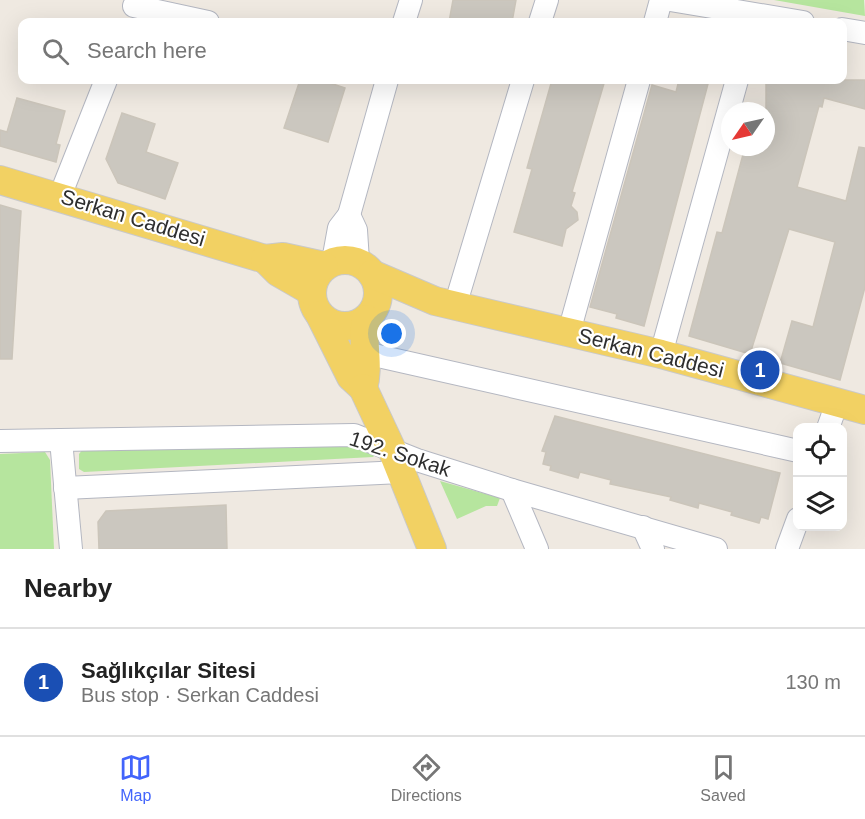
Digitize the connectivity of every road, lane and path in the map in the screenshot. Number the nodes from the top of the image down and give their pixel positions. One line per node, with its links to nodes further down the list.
1 (411, 0): 7 (street)
2 (547, 0): 8 (street)
3 (661, 0): 9 (street)
4 (670, 0): 10 (street)
5 (133, 9): 6 (street)
6 (185, 18)
7 (405, 18)
8 (541, 18)
9 (656, 18)
10 (754, 18)
11 (847, 30): 12 (street)
12 (865, 33)
13 (104, 84): 19 (street)
14 (386, 84): 20 (street)
15 (522, 84): 21 (street)
16 (638, 84): 23 (street)
17 (736, 84): 25 (street)
18 (0, 180): 19 (main road, Serkan Caddesi)
19 (60, 196): 20 (main road, Serkan Caddesi)
20 (336, 278): 21 (main road, Serkan Caddesi); 22 (main road); 22 (main road, Serkan Caddesi); 26 (main road)
21 (445, 303): 22 (main road, Serkan Caddesi); 23 (main road, Serkan Caddesi)
22 (369, 316): 24 (main road)
23 (569, 332): 25 (main road, Serkan Caddesi)
24 (365, 353): 26 (main road); 30 (street)
25 (661, 354): 27 (main road, Serkan Caddesi)
26 (363, 388): 31 (main road)
27 (851, 409)
28 (61, 440): 29 (street, 192. Sokak); 31 (street, 192. Sokak); 32 (street)
29 (0, 441)
30 (793, 450)
31 (397, 462): 32 (street, 192. Sokak); 33 (street, 192. Sokak); 37 (main road)
32 (65, 488): 36 (street)
33 (512, 490): 34 (street, 192. Sokak); 38 (street)
34 (643, 527): 39 (street); 40 (street, 192. Sokak)
35 (794, 531): 41 (street)
36 (71, 549)
37 (432, 549)
38 (537, 549)
39 (653, 549)
40 (716, 549)
41 (787, 549)

